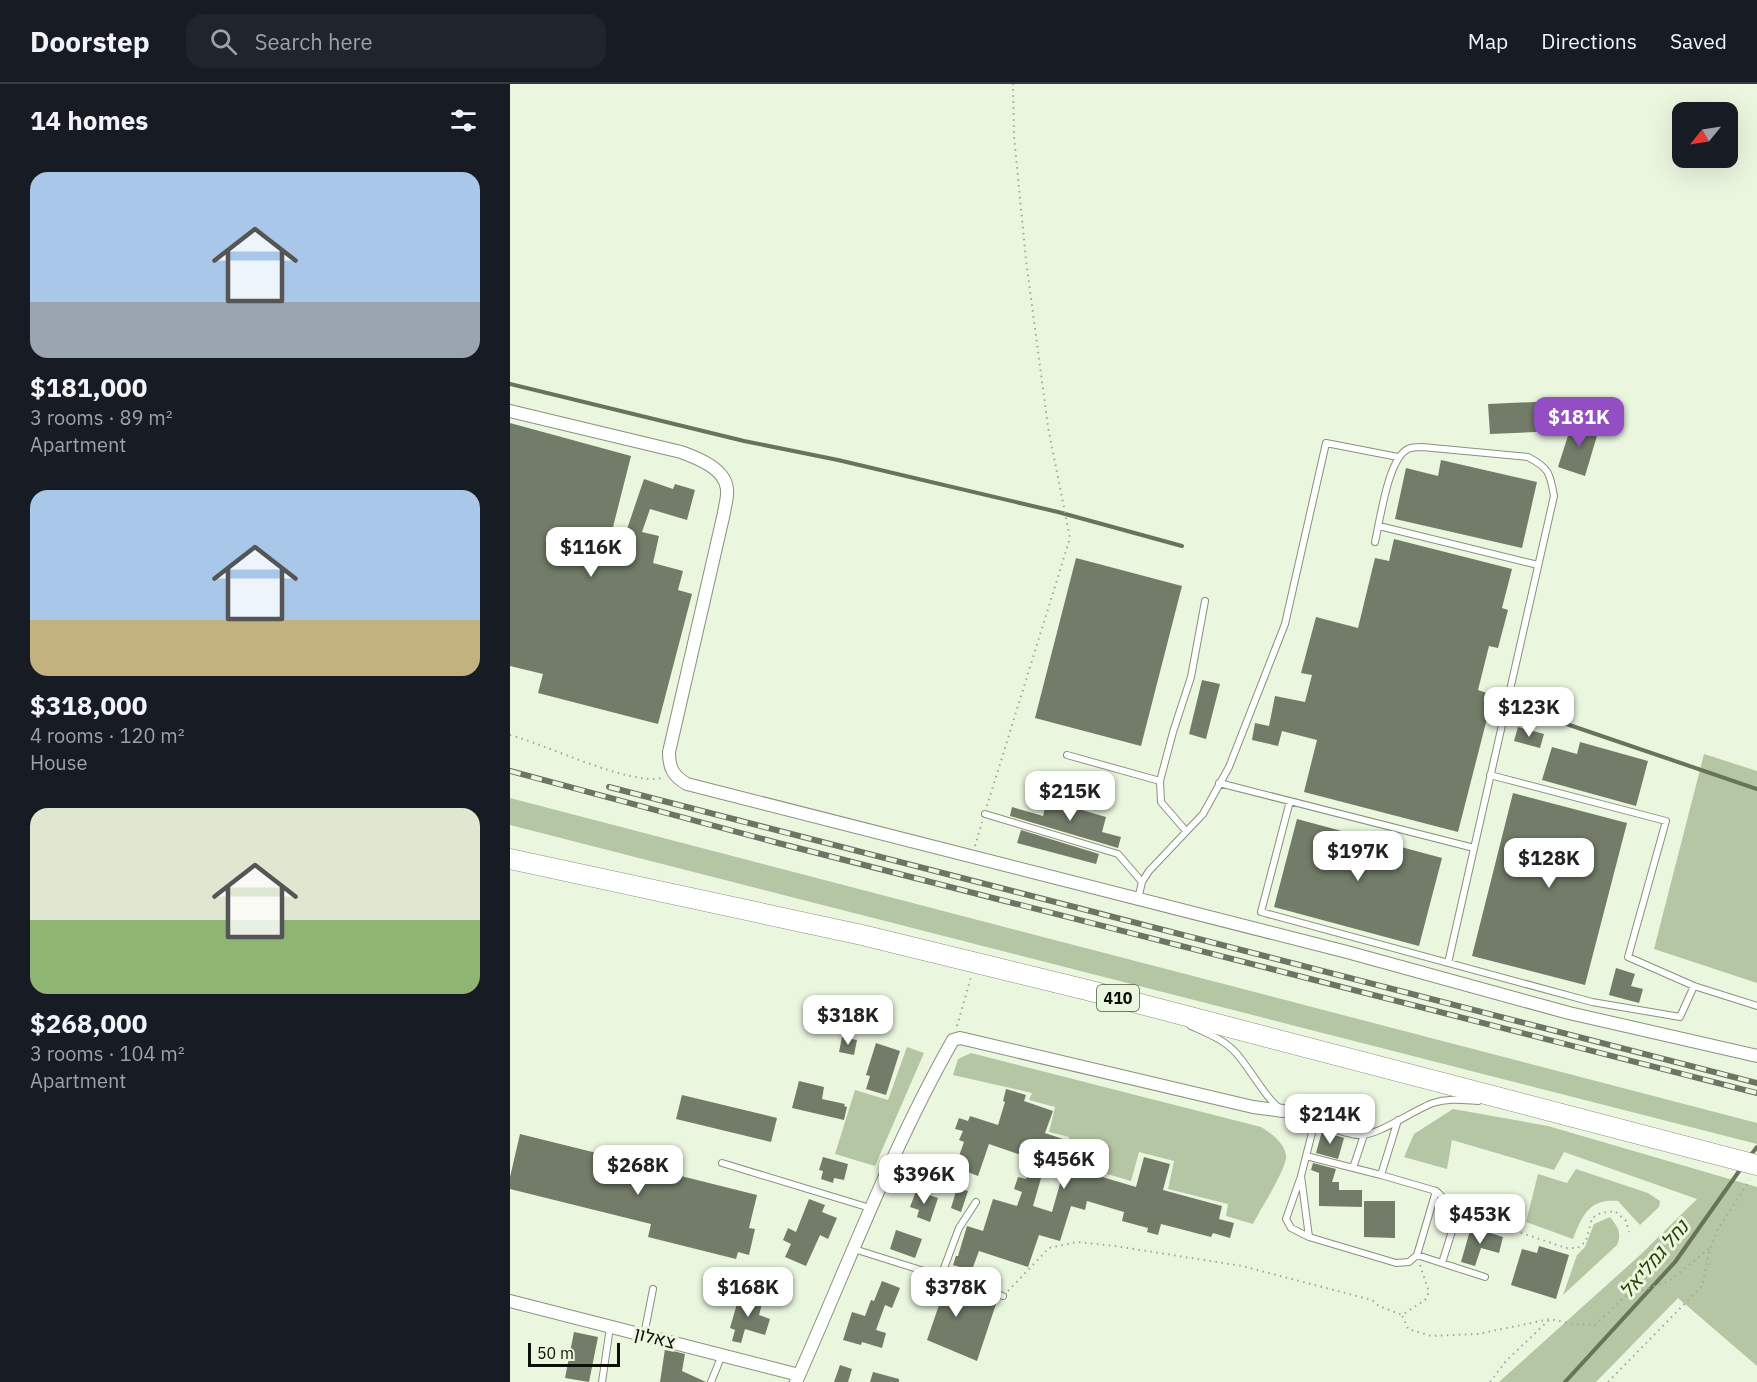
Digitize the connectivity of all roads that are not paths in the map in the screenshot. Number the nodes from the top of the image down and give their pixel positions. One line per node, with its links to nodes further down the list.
1 (510, 411): 17 (street)
2 (1398, 458): 3 (lane); 5 (lane); 10 (lane)
3 (1379, 526): 4 (lane); 5 (lane)
4 (1375, 542)
5 (1538, 565): 8 (lane)
6 (1205, 601): 9 (lane)
7 (1066, 755): 9 (lane)
8 (1490, 775): 14 (lane); 19 (lane)
9 (1160, 781): 13 (lane)
10 (1220, 783): 11 (lane); 13 (lane)
11 (1290, 801): 14 (lane); 18 (lane)
12 (984, 814): 16 (lane)
13 (1186, 831): 16 (lane)
14 (1474, 848): 18 (lane)
15 (510, 859): 20 (main road, 410)
16 (1142, 882): 17 (lane)
17 (1138, 899): 22 (street)
18 (1448, 963): 19 (lane)
19 (1694, 986): 21 (lane)
20 (1135, 1003): 23 (main road, 410); 24 (lane)
21 (1757, 1006)
22 (1757, 1056)
23 (1549, 1110): 25 (lane); 31 (main road, 410)
24 (1283, 1111): 26 (lane); 36 (street)
25 (1398, 1120): 27 (lane); 32 (lane)
26 (1315, 1121): 27 (lane); 28 (lane)
27 (1364, 1135): 30 (lane)
28 (1306, 1156): 30 (lane); 33 (lane)
29 (722, 1163): 36 (lane)
30 (1353, 1168): 32 (lane)
31 (1754, 1172)
32 (1381, 1175): 34 (lane)
33 (1301, 1176): 37 (lane); 37 (lane)
34 (1436, 1191): 39 (lane); 40 (lane)
35 (976, 1202): 41 (lane)
36 (871, 1209): 38 (street)
37 (1310, 1237): 39 (lane)
38 (854, 1249): 41 (lane); 49 (street)
39 (1417, 1255): 40 (lane)
40 (1442, 1263): 42 (lane)
41 (941, 1276): 44 (lane)
42 (1485, 1277)
43 (653, 1289): 47 (lane)
44 (1003, 1296)
45 (510, 1301): 46 (street, צאלון)
46 (610, 1326): 47 (street, צאלון); 50 (lane)
47 (644, 1335): 48 (street, צאלון)
48 (722, 1355): 49 (street, צאלון); 51 (lane)
49 (798, 1378)
50 (602, 1382)
51 (711, 1382)

